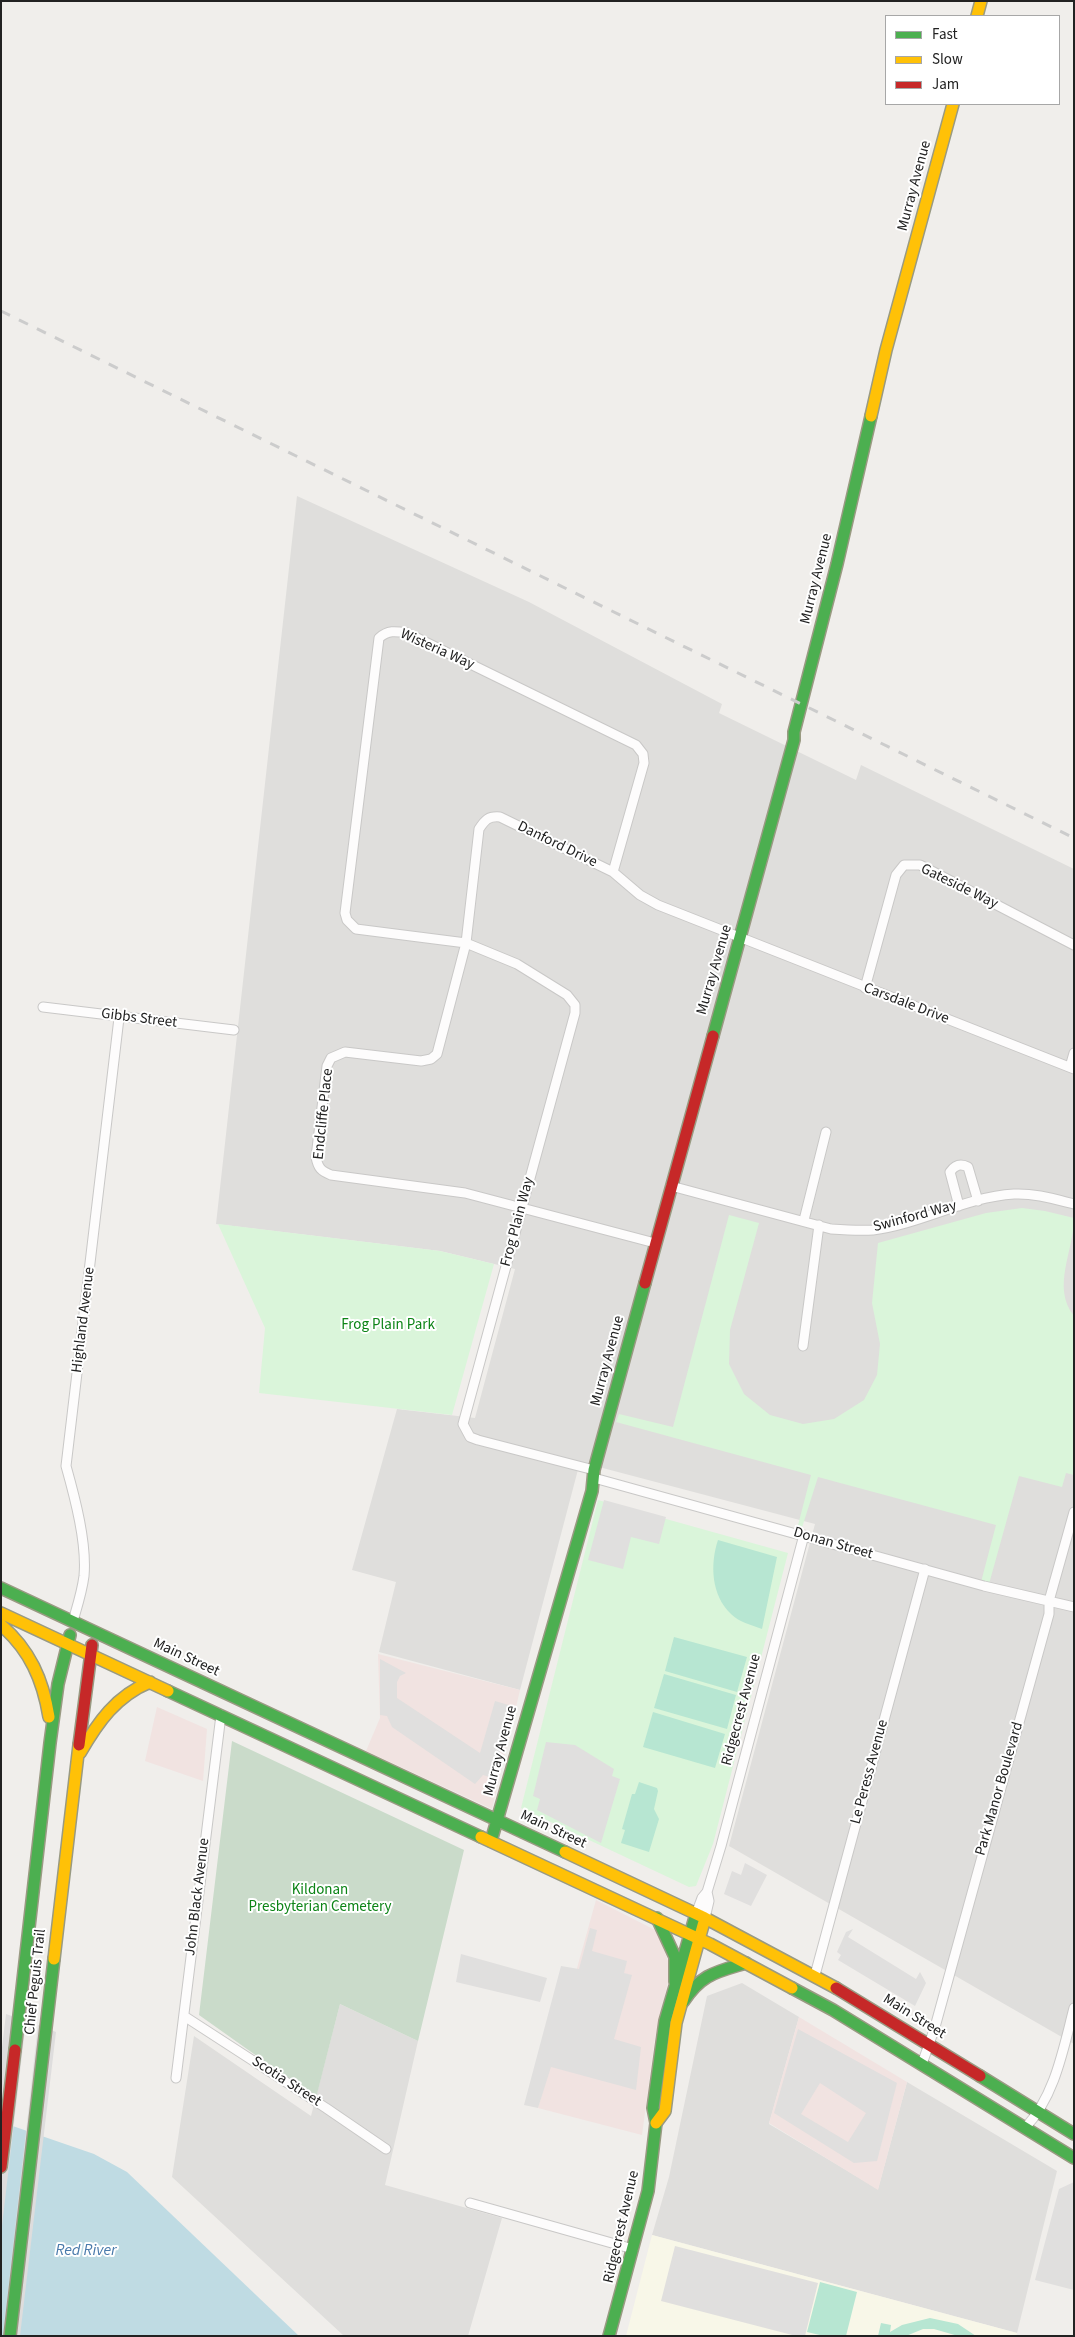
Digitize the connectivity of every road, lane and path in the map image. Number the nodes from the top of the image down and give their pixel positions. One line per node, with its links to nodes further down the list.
1 (982, 1): 2 (main road)
2 (977, 15)
3 (953, 105): 5 (main road, Murray Avenue)
4 (613, 872): 5 (street, Danford Drive); 6 (street, Danford Drive); 6 (street, Wisteria Way)
5 (739, 939): 8 (street, Carsdale Drive); 15 (main road, Murray Avenue)
6 (466, 943): 19 (street, Frog Plain Way); 19 (street, Endcliffe Place)
7 (1074, 945): 8 (street, Gateside Way)
8 (866, 988): 13 (street, Carsdale Drive)
9 (43, 1007): 10 (street, Gibbs Street)
10 (119, 1018): 11 (street, Gibbs Street); 32 (street, Highland Avenue)
11 (234, 1030)
12 (1074, 1053): 13 (street)
13 (1072, 1068)
14 (826, 1132): 20 (street)
15 (671, 1186): 20 (street, Swinford Way); 22 (main road, Murray Avenue)
16 (978, 1201): 17 (street, Swinford Way); 18 (street, Swinford Way); 18 (street)
17 (1074, 1204)
18 (960, 1206): 21 (street, Swinford Way)
19 (522, 1207): 22 (street, Endcliffe Place); 24 (street, Frog Plain Way)
20 (804, 1220): 21 (street, Swinford Way)
21 (819, 1225): 23 (street)
22 (655, 1242): 24 (main road, Murray Avenue)
23 (803, 1346)
24 (594, 1474): 26 (street, Donan Street); 41 (main road, Murray Avenue)
25 (1074, 1512): 29 (street, Park Manor Boulevard)
26 (804, 1535): 27 (street, Donan Street); 43 (street, Ridgecrest Avenue)
27 (925, 1569): 29 (street, Donan Street); 47 (street, Le Peress Avenue)
28 (1, 1588): 32 (main road, Main Street)
29 (1049, 1601): 30 (street, Donan Street); 52 (street, Park Manor Boulevard)
30 (1074, 1607)
31 (1, 1613): 35 (main road)
32 (73, 1621): 34 (main road, Main Street); 35 (main road, Chief Peguis Trail)
33 (1, 1625): 39 (main road)
34 (94, 1632): 36 (main road, Chief Peguis Trail); 41 (main road, Main Street)
35 (68, 1643): 36 (main road); 39 (main road, Chief Peguis Trail)
36 (90, 1654): 37 (main road); 40 (main road, Chief Peguis Trail)
37 (150, 1682): 38 (main road); 40 (main road)
38 (221, 1715): 42 (main road); 51 (street, John Black Avenue)
39 (50, 1743): 61 (main road, Chief Peguis Trail)
40 (77, 1759): 64 (main road, Chief Peguis Trail)
41 (498, 1820): 42 (main road, Murray Avenue); 43 (main road, Main Street)
42 (491, 1841): 44 (main road)
43 (701, 1916): 45 (main road, Ridgecrest Avenue); 47 (main road, Main Street)
44 (657, 1918): 45 (main road); 48 (main road)
45 (695, 1937): 46 (main road); 48 (main road, Ridgecrest Avenue); 49 (main road, Ridgecrest Avenue)
46 (746, 1963): 49 (main road); 53 (main road)
47 (815, 1975): 52 (main road, Main Street)
48 (675, 1982): 56 (main road, Ridgecrest Avenue)
49 (682, 2002): 56 (main road, Ridgecrest Avenue)
50 (1074, 2008): 55 (street)
51 (184, 2016): 54 (street, John Black Avenue); 59 (street, Scotia Street)
52 (929, 2044): 53 (street, Park Manor Boulevard); 55 (main road, Main Street)
53 (922, 2064): 57 (main road)
54 (176, 2078)
55 (1039, 2113): 57 (street); 58 (main road, Main Street)
56 (656, 2123): 63 (main road, Ridgecrest Avenue)
57 (1025, 2128): 60 (main road)
58 (1074, 2134)
59 (386, 2149)
60 (1074, 2158)
61 (1, 2167)
62 (470, 2203): 63 (street)
63 (633, 2249): 65 (main road, Ridgecrest Avenue)
64 (10, 2336)
65 (609, 2336)

